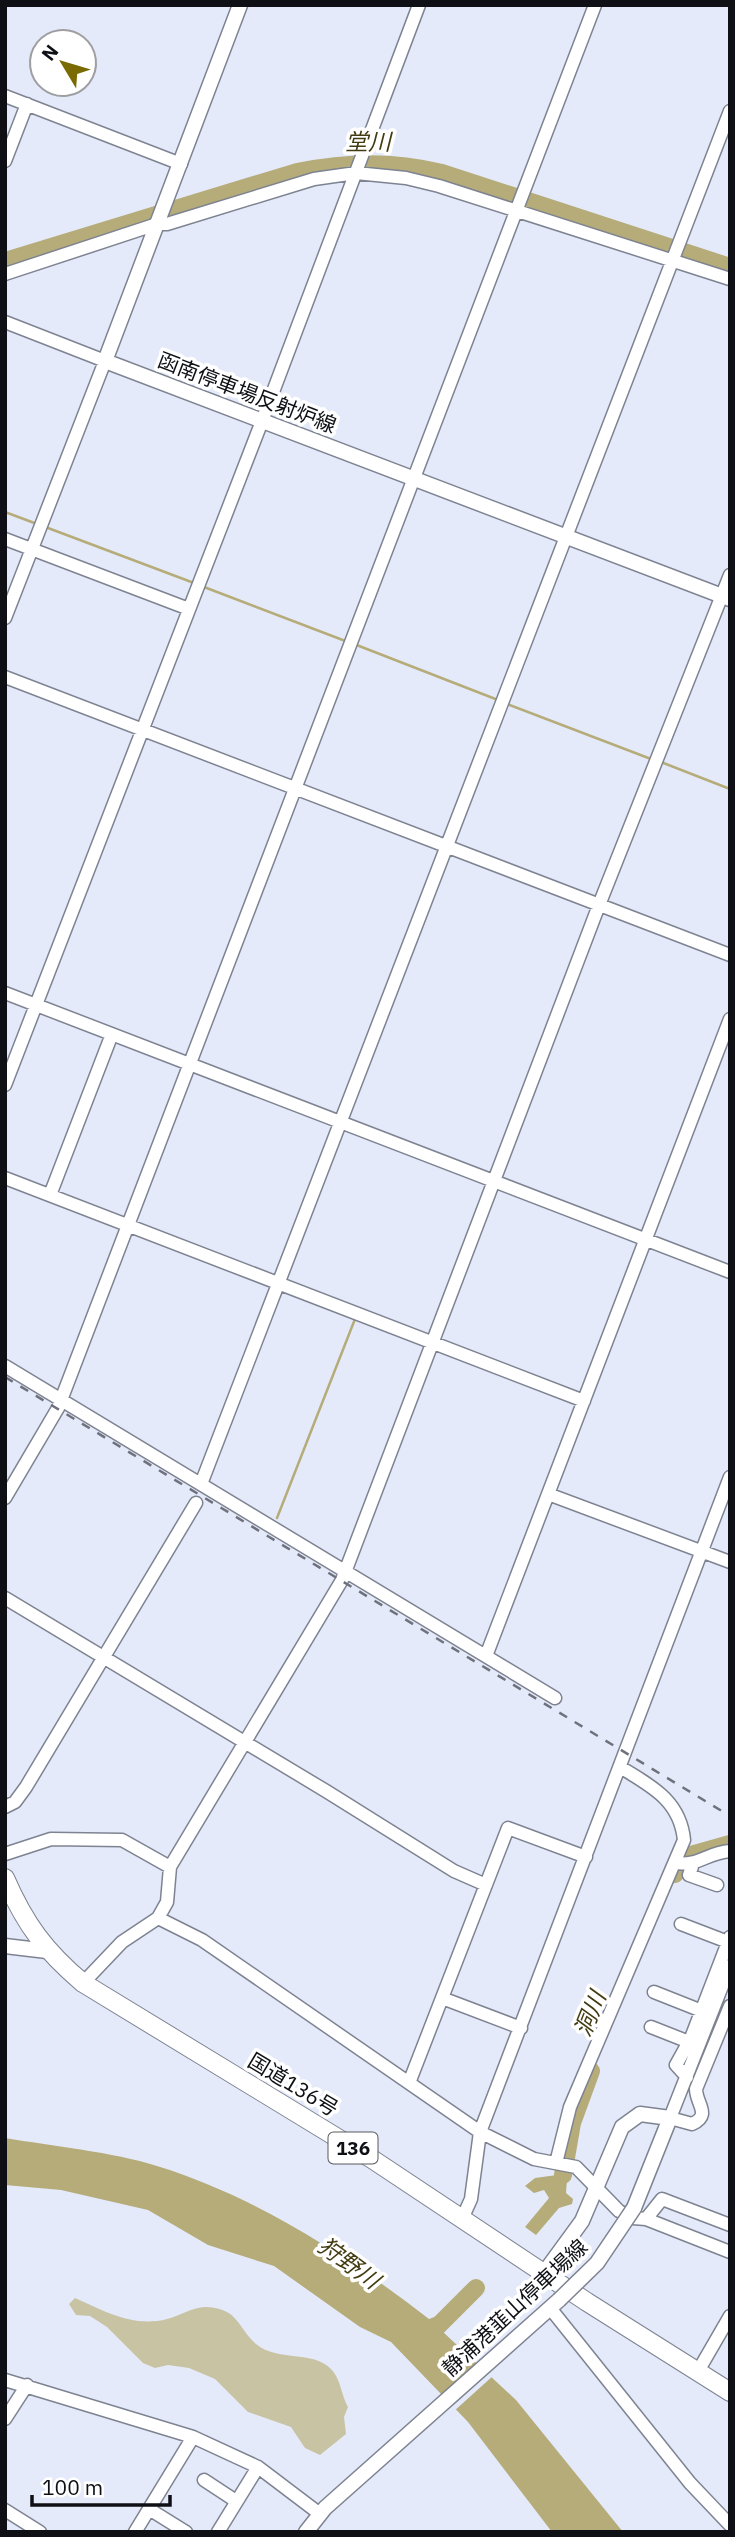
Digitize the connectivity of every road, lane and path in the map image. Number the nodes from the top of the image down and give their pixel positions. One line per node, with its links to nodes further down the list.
1 (240, 5): 8 (main road)
2 (419, 5): 9 (street)
3 (595, 5): 10 (street)
4 (5, 96): 5 (street)
5 (27, 104): 7 (street); 8 (street)
6 (730, 111): 12 (street)
7 (5, 162)
8 (181, 164): 11 (main road)
9 (357, 172): 10 (street); 11 (street); 17 (street)
10 (518, 210): 12 (street); 18 (street)
11 (158, 224): 13 (street); 16 (main road)
12 (673, 259): 14 (street); 19 (street)
13 (5, 274)
14 (730, 279)
15 (5, 322): 16 (street)
16 (105, 360): 17 (main road, 函南停車場反射炉線); 21 (street)
17 (262, 421): 18 (main road, 函南停車場反射炉線); 24 (street)
18 (414, 479): 19 (main road, 函南停車場反射炉線); 28 (street)
19 (566, 537): 23 (main road, 函南停車場反射炉線); 29 (street)
20 (5, 539): 21 (street)
21 (32, 549): 24 (street); 25 (street)
22 (730, 575): 23 (street)
23 (726, 598): 30 (street)
24 (189, 609): 27 (street)
25 (5, 618)
26 (5, 677): 27 (street)
27 (142, 731): 28 (street); 33 (street)
28 (295, 788): 29 (street); 36 (street)
29 (448, 847): 30 (street); 38 (street)
30 (599, 905): 31 (street); 40 (street)
31 (730, 955)
32 (5, 993): 33 (street)
33 (36, 1005): 35 (street); 37 (street)
34 (730, 1019): 43 (street)
35 (112, 1034): 36 (street); 41 (street)
36 (189, 1063): 38 (street); 42 (street)
37 (5, 1085)
38 (341, 1121): 40 (street); 45 (street)
39 (5, 1178): 41 (street)
40 (494, 1181): 43 (street); 46 (street)
41 (50, 1195): 42 (street)
42 (126, 1224): 45 (street); 48 (street)
43 (647, 1240): 44 (street); 49 (street)
44 (730, 1272)
45 (279, 1282): 46 (street); 51 (street)
46 (433, 1342): 49 (street); 57 (street)
47 (5, 1366): 48 (street)
48 (61, 1400): 51 (street); 53 (street)
49 (584, 1401): 52 (street)
50 (730, 1477): 55 (street)
51 (201, 1484): 57 (street)
52 (548, 1494): 55 (street); 59 (street)
53 (5, 1498)
54 (196, 1503): 60 (street)
55 (701, 1551): 56 (street); 63 (street)
56 (730, 1562)
57 (345, 1571): 59 (street); 62 (street)
58 (5, 1598): 60 (street)
59 (486, 1656): 61 (street)
60 (103, 1657): 62 (street); 64 (street)
61 (555, 1698)
62 (244, 1743): 69 (street); 71 (street)
63 (620, 1767): 67 (street); 68 (street)
64 (5, 1807)
65 (730, 1850): 68 (street)
66 (5, 1854): 69 (street)
67 (586, 1857): 71 (street); 85 (street)
68 (683, 1864): 72 (street); 91 (street)
69 (170, 1867): 73 (street)
70 (5, 1878): 77 (highway, 国道136号 / 136)
71 (486, 1885): 81 (street)
72 (717, 1885)
73 (158, 1918): 79 (street); 88 (street)
74 (681, 1924): 75 (street)
75 (729, 1939): 83 (street)
76 (5, 1946): 77 (main road)
77 (47, 1951): 79 (highway, 国道136号 / 136)
78 (730, 1966): 87 (street)
79 (83, 1983): 93 (highway, 国道136号 / 136)
80 (654, 1992): 83 (street)
81 (442, 1998): 85 (street); 88 (street)
82 (730, 2006): 89 (street)
83 (702, 2011): 86 (street)
84 (651, 2027): 86 (street)
85 (521, 2028): 90 (street)
86 (689, 2042): 87 (street)
87 (687, 2077): 89 (street)
88 (409, 2082): 90 (street)
89 (670, 2118): 92 (main road, 静浦港韮山停車場線); 98 (main road, 静浦港韮山停車場線, bridge)
90 (480, 2132): 91 (street); 93 (street)
91 (557, 2163): 92 (street)
92 (598, 2189): 94 (street); 97 (main road, 静浦港韮山停車場線)
93 (463, 2219): 97 (highway, 国道136号 / 136)
94 (646, 2219): 95 (street); 96 (street)
95 (730, 2225)
96 (730, 2252)
97 (544, 2273): 100 (highway, 国道136号 / 136)
98 (554, 2304): 110 (main road, 静浦港韮山停車場線); 112 (street)
99 (730, 2316): 100 (street)
100 (697, 2373): 103 (highway, 国道136号 / 136)
101 (5, 2380): 102 (street)
102 (27, 2385): 104 (street); 105 (street)
103 (730, 2392)
104 (5, 2419)
105 (193, 2437): 106 (street); 109 (street)
106 (258, 2467): 108 (street); 110 (street)
107 (204, 2480): 108 (street)
108 (236, 2501): 116 (street)
109 (149, 2509): 114 (street); 115 (street)
110 (325, 2509): 117 (main road, 静浦港韮山停車場線)
111 (5, 2510): 113 (street)
112 (730, 2525)
113 (40, 2532)
114 (135, 2532)
115 (186, 2532)
116 (218, 2532)
117 (306, 2532)

